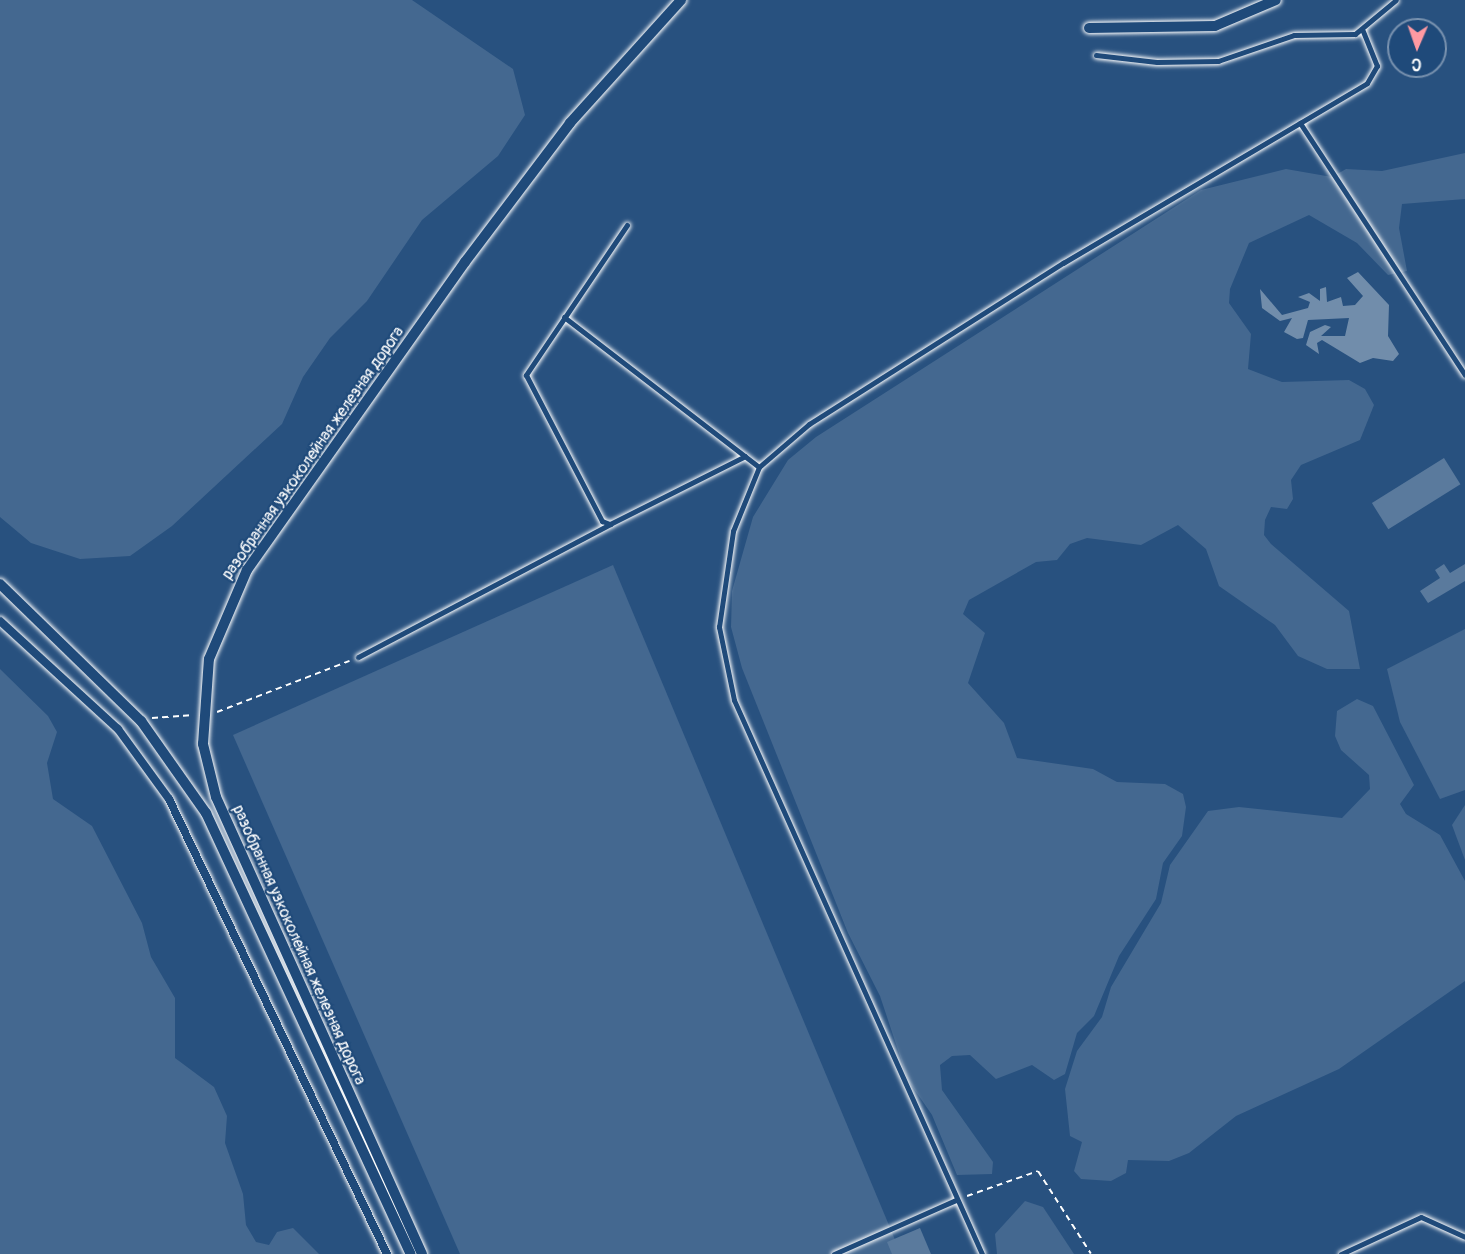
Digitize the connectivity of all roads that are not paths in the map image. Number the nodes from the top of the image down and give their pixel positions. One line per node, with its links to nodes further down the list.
1 (681, 0): 21 (street, разобранная узкоколейная железная дорога)
2 (1276, 0): 4 (street)
3 (1396, 0): 5 (lane)
4 (1089, 28)
5 (1363, 32): 6 (lane); 7 (lane)
6 (1096, 56)
7 (1300, 123): 10 (lane); 12 (lane)
8 (627, 225): 9 (lane)
9 (564, 317): 11 (lane); 13 (lane)
10 (1465, 375)
11 (745, 456): 12 (lane); 13 (lane)
12 (759, 467): 17 (lane)
13 (610, 524): 16 (lane)
14 (0, 584): 20 (street)
15 (0, 621): 19 (street)
16 (358, 657)
17 (956, 1200): 22 (lane); 23 (lane)
18 (1465, 1237): 24 (lane)
19 (387, 1254)
20 (411, 1254)
21 (422, 1254)
22 (834, 1254)
23 (982, 1254)
24 (1341, 1254)

